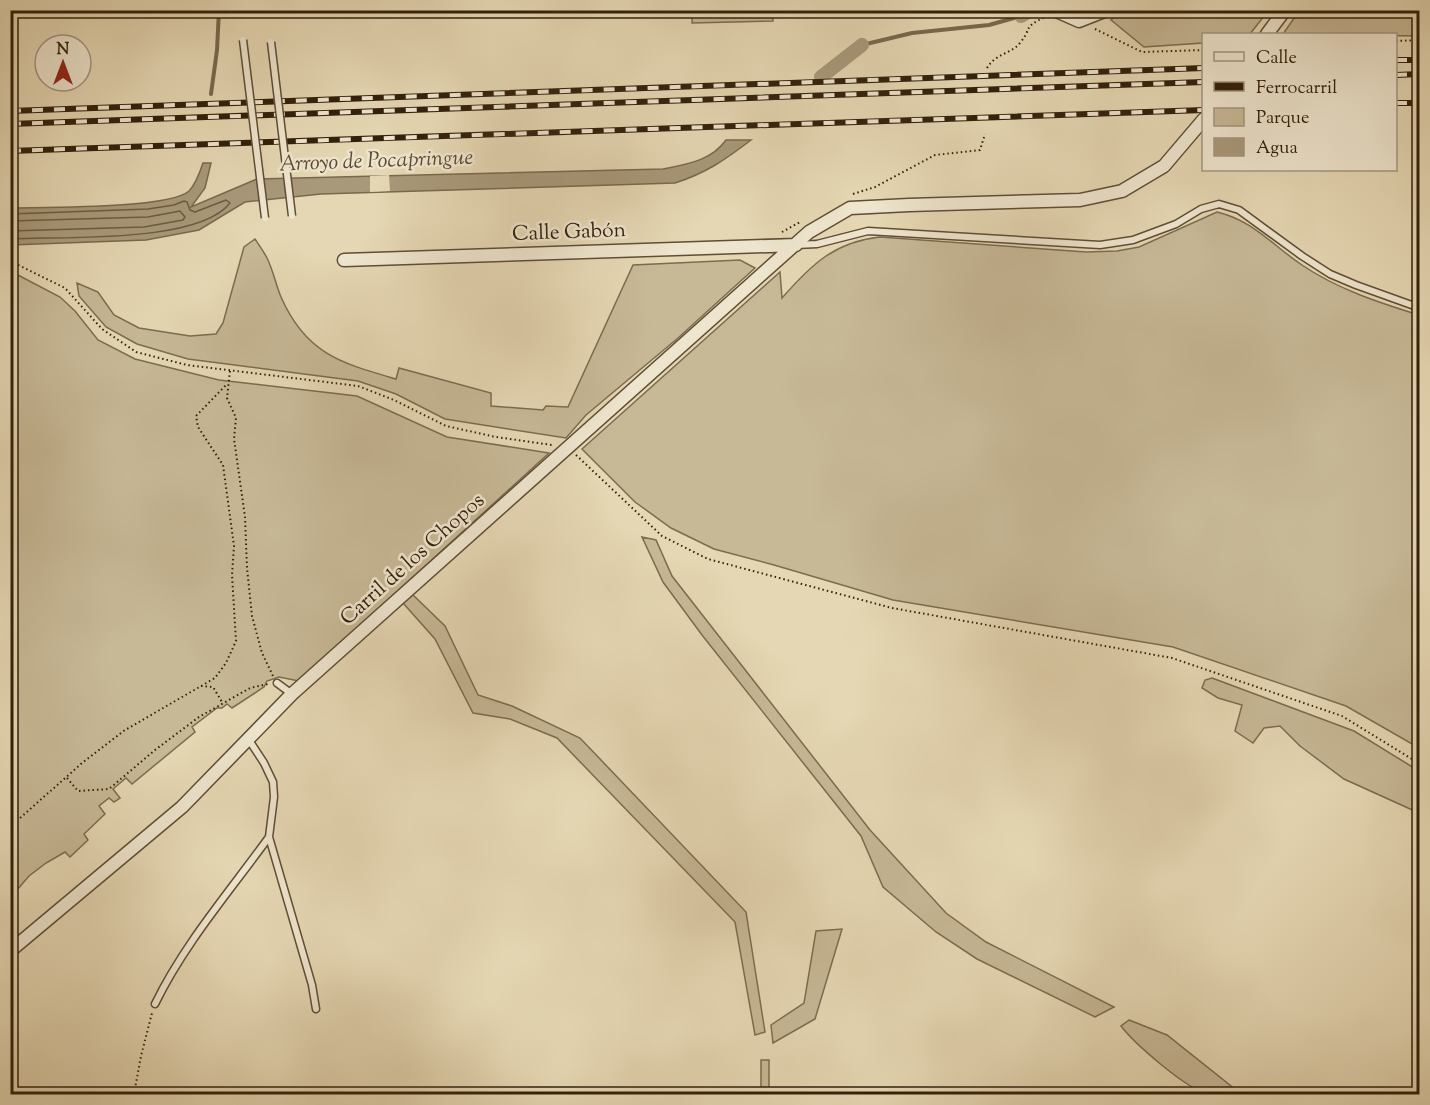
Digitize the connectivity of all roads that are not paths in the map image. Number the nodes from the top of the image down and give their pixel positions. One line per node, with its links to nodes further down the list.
1 (1107, 10): 3 (street)
2 (1285, 10): 4 (street)
3 (1054, 11)
4 (1270, 31)
5 (243, 40): 9 (lane, bridge)
6 (271, 42): 8 (lane, bridge)
7 (1202, 121): 10 (street, Carril de los Chopos)
8 (292, 216)
9 (265, 218)
10 (796, 245): 11 (street, Calle Gabón); 12 (lane); 14 (street, Carril de los Chopos)
11 (344, 260)
12 (1419, 308)
13 (277, 683): 14 (lane)
14 (292, 694): 15 (street, Carril de los Chopos)
15 (249, 740): 16 (lane); 17 (street, Carril de los Chopos)
16 (269, 837): 18 (lane); 19 (lane)
17 (10, 951)
18 (154, 1004)
19 (316, 1009)

